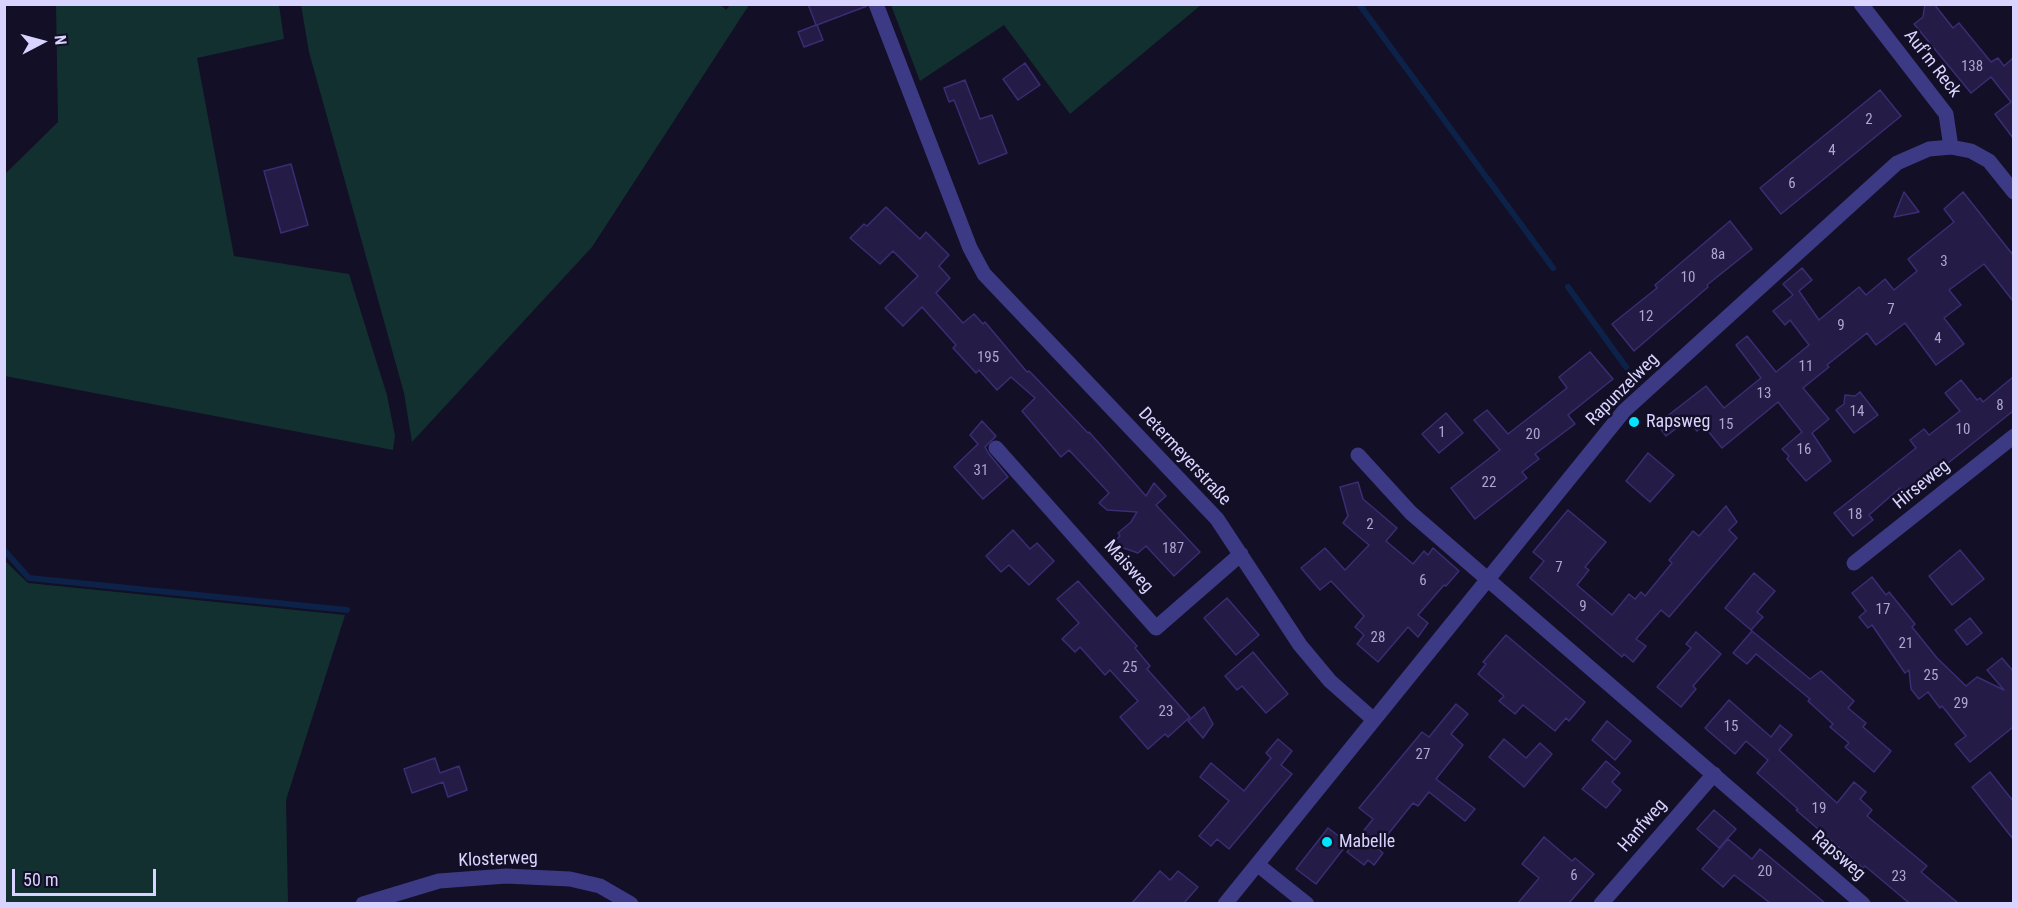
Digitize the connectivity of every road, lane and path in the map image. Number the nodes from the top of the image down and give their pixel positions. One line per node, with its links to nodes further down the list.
1 (876, 4): 8 (street, Determeyerstraße)
2 (1861, 4): 3 (street, Auf'm Reck)
3 (1951, 147): 4 (street); 10 (street, Rapunzelweg)
4 (2013, 192)
5 (2013, 436): 9 (street, Hirseweg)
6 (996, 448): 8 (street, Maisweg)
7 (1358, 455): 10 (street, Rapsweg)
8 (1241, 554): 11 (street, Determeyerstraße)
9 (1854, 563)
10 (1487, 579): 11 (street, Rapunzelweg); 12 (street, Rapsweg)
11 (1374, 720): 13 (street)
12 (1714, 774): 18 (street, Hanfweg); 19 (street, Rapsweg)
13 (1258, 865): 16 (street); 17 (street)
14 (363, 903): 15 (street, Klosterweg)
15 (631, 903)
16 (1225, 903)
17 (1307, 903)
18 (1601, 903)
19 (1863, 903)

